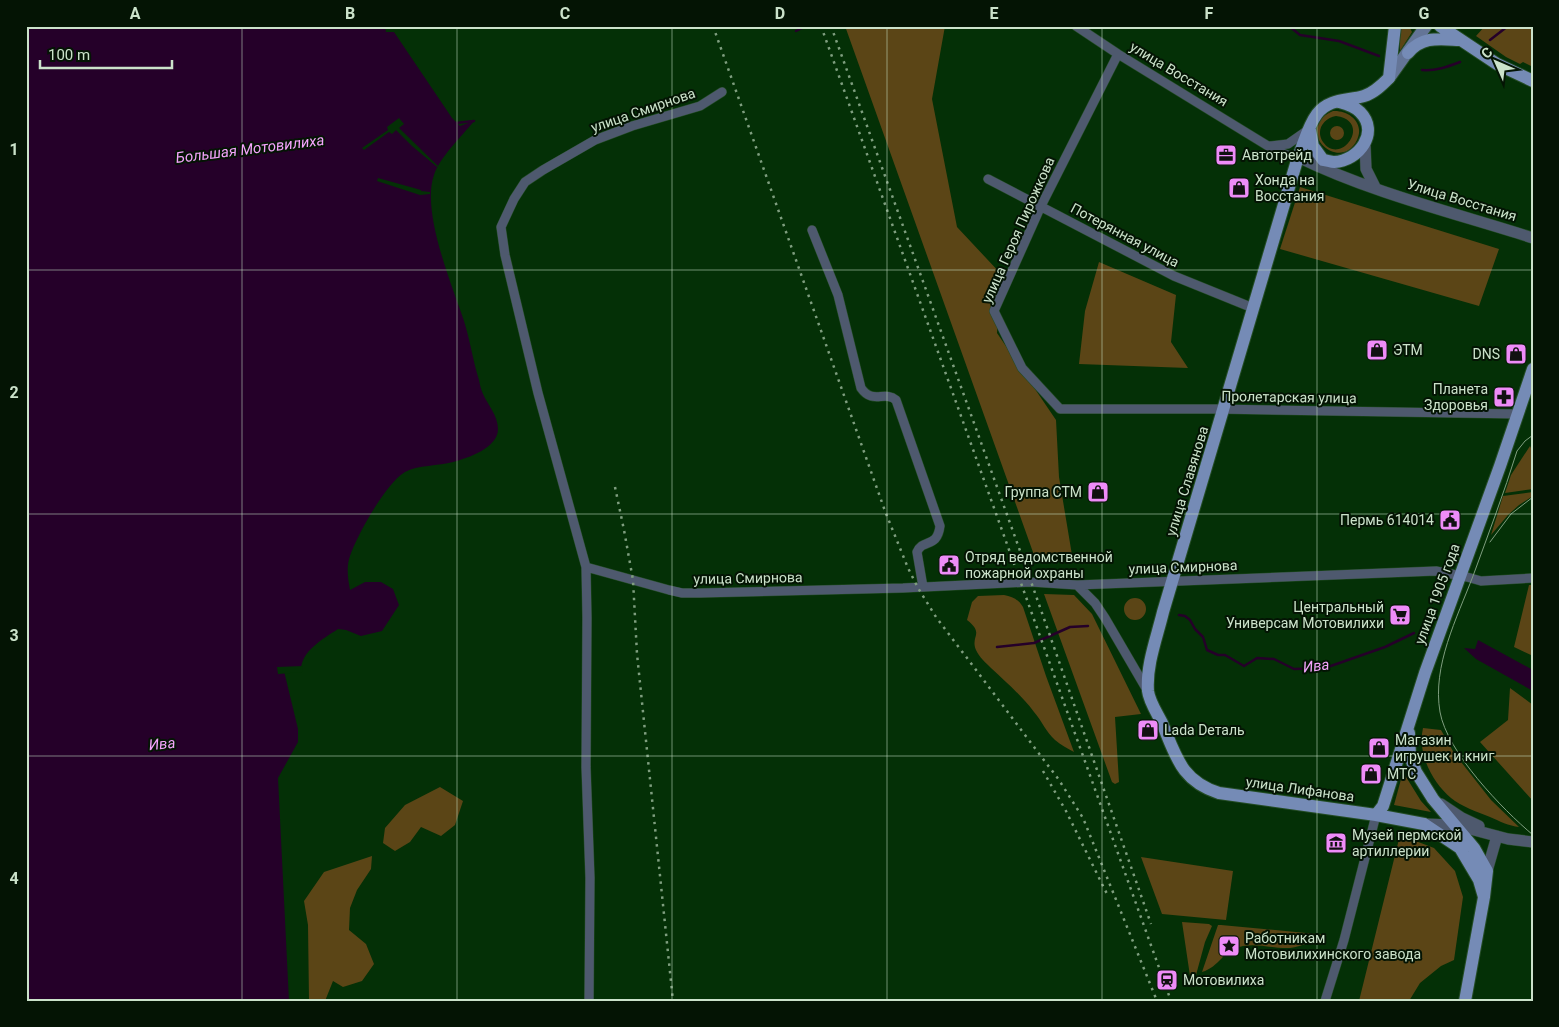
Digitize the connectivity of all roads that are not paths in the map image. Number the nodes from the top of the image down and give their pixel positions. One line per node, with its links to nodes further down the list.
1 (1076, 26): 8 (street, улица Восстания)
2 (1395, 26): 9 (main road)
3 (1426, 26): 7 (main road)
4 (1440, 26): 6 (main road)
5 (1453, 26): 6 (main road)
6 (1459, 40): 7 (main road); 10 (main road)
7 (1408, 52): 9 (main road)
8 (1118, 54): 15 (street, улица Восстания); 21 (street, улица Героя Пирожкова)
9 (1389, 78): 12 (main road)
10 (1533, 82)
11 (722, 92): 29 (street, улица Смирнова)
12 (1337, 101): 13 (main road); 14 (main road)
13 (1310, 129): 15 (street); 16 (main road, улица Славянова); 17 (main road)
14 (1365, 144): 17 (main road); 20 (street)
15 (1268, 146): 16 (street, улица Восстания)
16 (1298, 157): 17 (street, улица Восстания); 19 (street); 24 (main road, улица Славянова)
17 (1323, 160): 19 (street)
18 (988, 179): 21 (street, Потерянная улица)
19 (1356, 181): 20 (street, Улица Восстания)
20 (1379, 189): 23 (street, Улица Восстания)
21 (1040, 206): 24 (street, Потерянная улица); 26 (street, улица Героя Пирожкова)
22 (812, 230): 34 (street)
23 (1533, 238)
24 (1253, 308): 27 (main road, улица Славянова)
25 (1533, 369): 28 (main road, улица 1905 года)
26 (1060, 409): 27 (street, Пролетарская улица)
27 (1224, 410): 28 (street, Пролетарская улица); 32 (main road, улица Славянова)
28 (1518, 414): 30 (main road, улица 1905 года)
29 (586, 568): 34 (street, улица Смирнова); 46 (street)
30 (1459, 576): 31 (street, улица Смирнова); 32 (street, улица Смирнова); 36 (main road, улица 1905 года)
31 (1533, 578)
32 (1172, 581): 33 (street, улица Смирнова); 35 (main road, улица Славянова)
33 (1077, 585): 34 (street, улица Смирнова); 35 (street)
34 (924, 587)
35 (1148, 693): 37 (main road, улица Славянова)
36 (1410, 716): 38 (main road, улица 1905 года); 39 (main road, улица 1905 года)
37 (1219, 793): 39 (main road, улица Лифанова)
38 (1433, 799): 41 (main road, улица 1905 года); 43 (street)
39 (1376, 815): 40 (main road, улица Лифанова); 47 (street, улица 1905 года)
40 (1424, 824): 41 (street); 45 (main road)
41 (1455, 826): 42 (street); 44 (main road, улица 1905 года)
42 (1496, 836): 43 (street); 44 (street)
43 (1529, 841)
44 (1487, 871): 45 (main road)
45 (1484, 897): 48 (main road)
46 (589, 1001)
47 (1325, 1001)
48 (1465, 1001)

